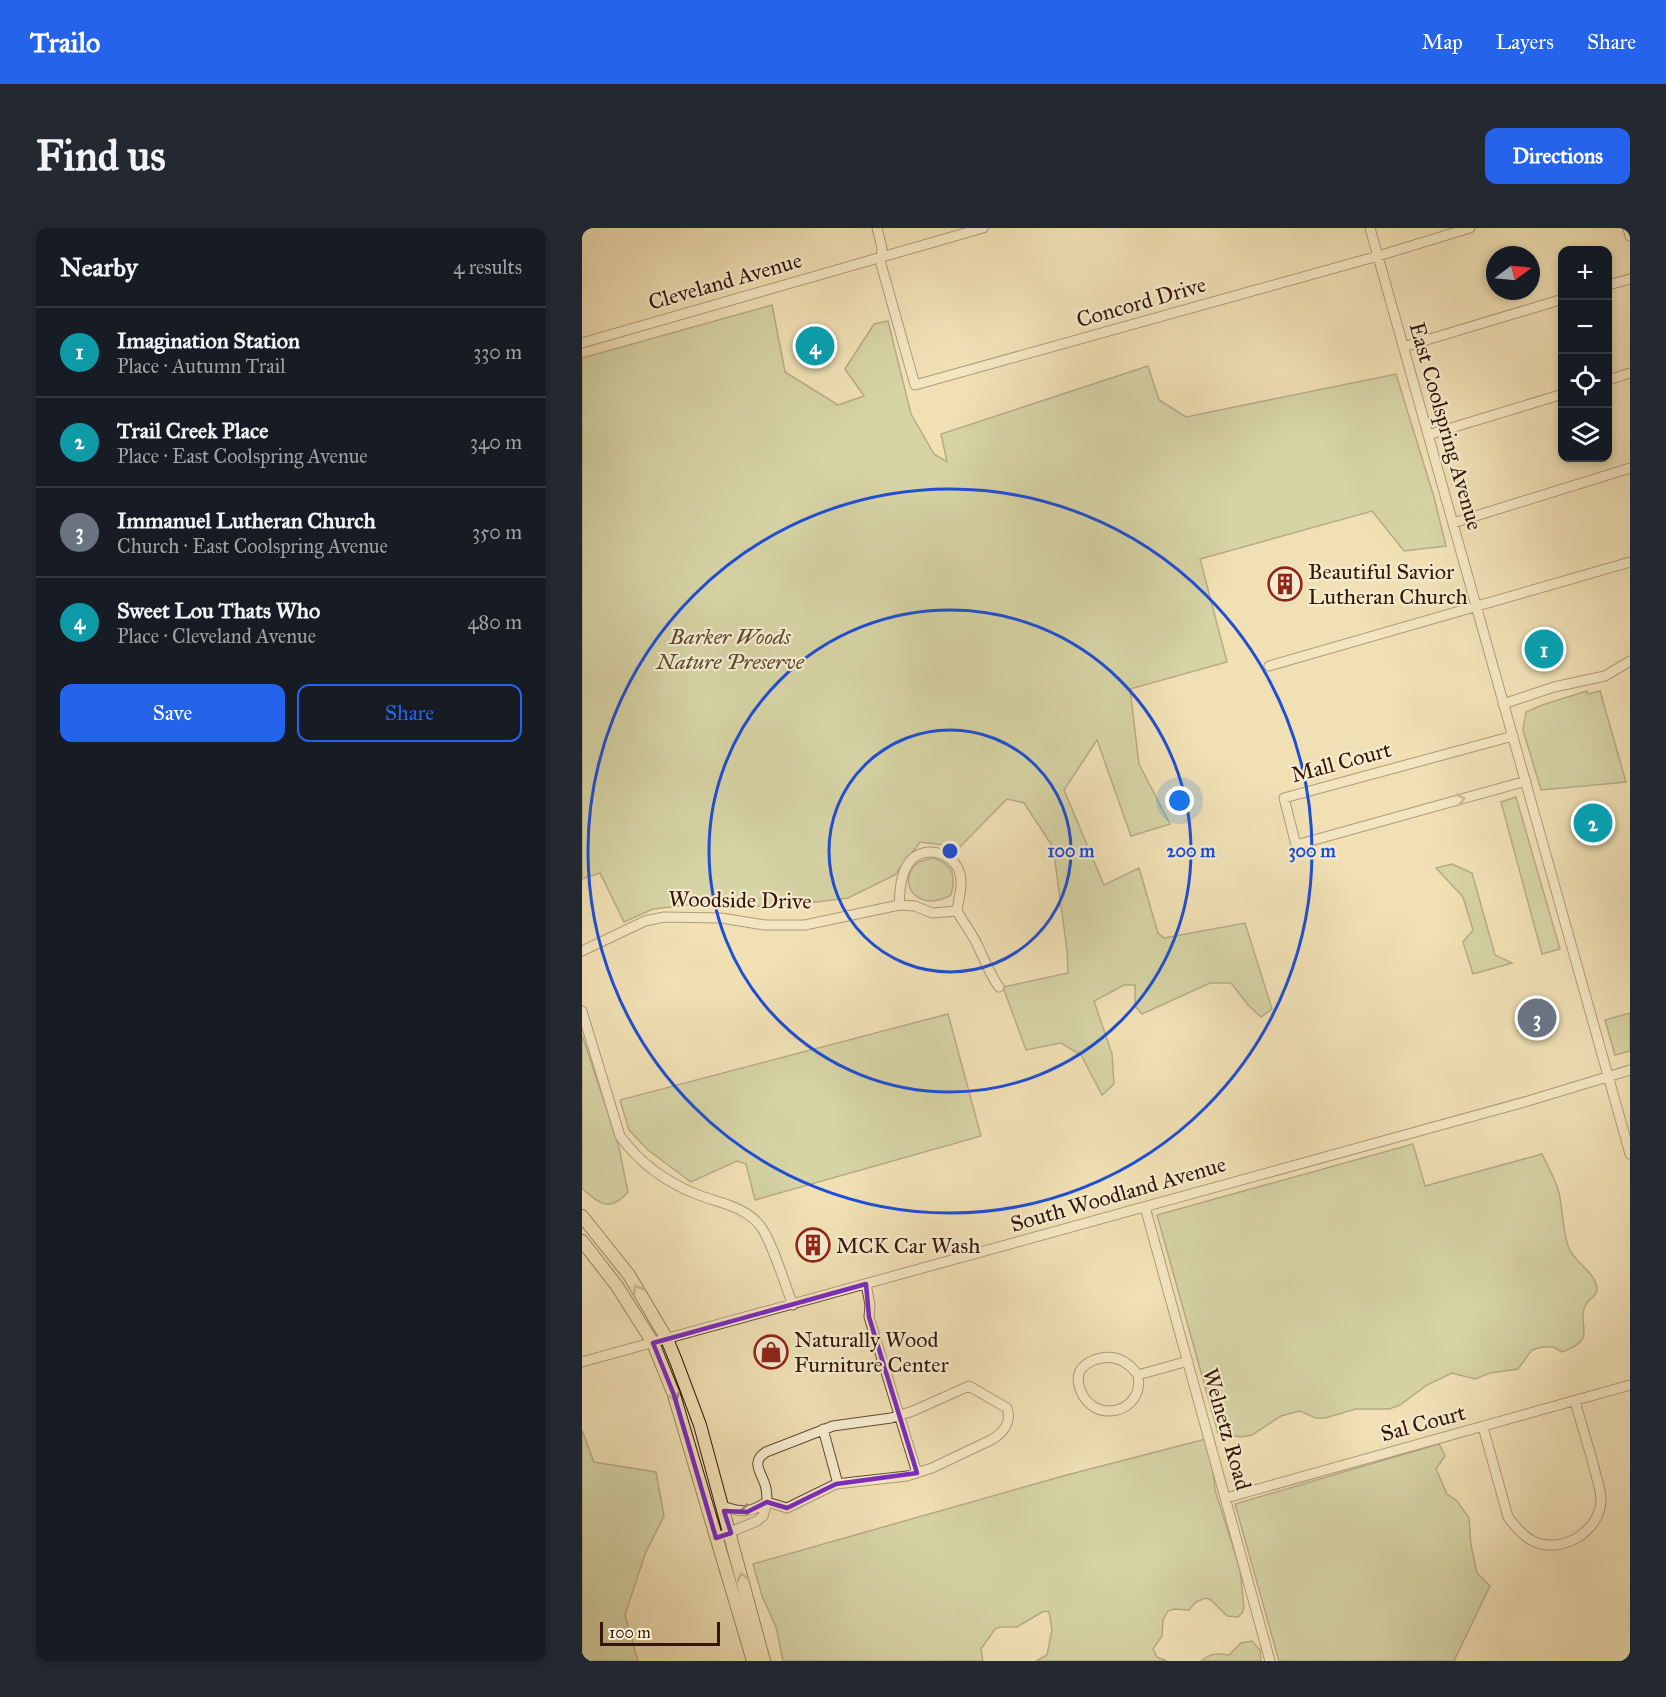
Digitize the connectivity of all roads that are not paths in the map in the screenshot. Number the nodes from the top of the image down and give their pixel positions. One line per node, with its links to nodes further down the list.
1 (877, 228): 7 (street)
2 (983, 228): 7 (street, Cleveland Avenue)
3 (1370, 228): 8 (street, East Coolspring Avenue)
4 (1470, 228): 8 (street, Concord Drive)
5 (1628, 228): 6 (street)
6 (1630, 236)
7 (881, 256): 8 (street, Concord Drive); 12 (street, Cleveland Avenue)
8 (1378, 256): 13 (street, East Coolspring Avenue)
9 (1630, 279): 10 (street)
10 (1612, 284)
11 (1560, 300): 13 (street)
12 (582, 344)
13 (1403, 347): 17 (street, East Coolspring Avenue)
14 (1630, 373): 15 (street)
15 (1612, 379)
16 (1558, 396): 17 (street)
17 (1428, 435): 19 (street, East Coolspring Avenue)
18 (1630, 468): 19 (street)
19 (1453, 522): 21 (street, East Coolspring Avenue)
20 (1630, 562): 21 (street)
21 (1476, 608): 23 (street); 24 (street, East Coolspring Avenue)
22 (1630, 661): 24 (street)
23 (1269, 666)
24 (1503, 704): 25 (street, East Coolspring Avenue)
25 (1513, 736): 26 (street, East Coolspring Avenue); 26 (street, Mall Court, one-way to 26)
26 (1526, 781): 33 (street, East Coolspring Avenue)
27 (899, 905): 28 (street, Woodside Drive); 28 (street); 29 (street, Woodside Drive)
28 (957, 911): 30 (street)
29 (582, 951)
30 (999, 987)
31 (582, 1011): 39 (street)
32 (1630, 1070): 33 (street, South Woodland Avenue)
33 (1609, 1077): 34 (street, East Coolspring Avenue); 35 (street, South Woodland Avenue)
34 (1630, 1154)
35 (1145, 1207): 38 (street, South Woodland Avenue); 42 (street, Welnetz Road)
36 (582, 1216): 40 (main road, one-way to 36)
37 (582, 1241): 41 (main road)
38 (866, 1284): 39 (street, South Woodland Avenue); 47 (street)
39 (793, 1305): 40 (street, South Woodland Avenue)
40 (667, 1339): 41 (street, South Woodland Avenue); 54 (main road)
41 (653, 1343): 43 (street, South Woodland Avenue); 56 (main road, one-way to 56)
42 (1188, 1361): 44 (street); 52 (street, Welnetz Road)
43 (582, 1362)
44 (1138, 1375): 44 (street)
45 (1630, 1385): 46 (street, Sal Court)
46 (1575, 1401): 48 (street, Sal Court); 48 (street)
47 (901, 1415): 49 (street); 50 (street); 50 (street)
48 (1483, 1427): 52 (street, Sal Court)
49 (823, 1430): 51 (street); 53 (street)
50 (917, 1473): 51 (street)
51 (838, 1484): 53 (street)
52 (1226, 1498): 59 (street, Welnetz Road)
53 (767, 1502): 54 (street, one-way to 54); 55 (street)
54 (722, 1506): 55 (main road)
55 (731, 1533): 56 (street); 58 (main road, one-way to 55)
56 (716, 1538): 57 (main road)
57 (753, 1661)
58 (764, 1661)
59 (1270, 1661)

